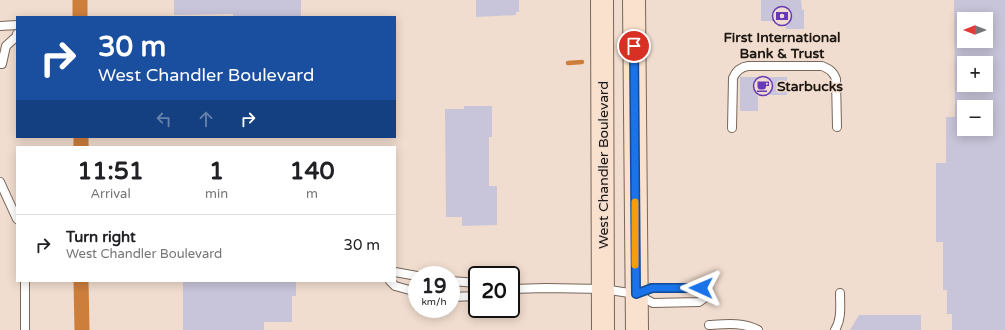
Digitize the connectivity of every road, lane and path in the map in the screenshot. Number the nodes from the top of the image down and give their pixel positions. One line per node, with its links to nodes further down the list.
1 (602, 0): 16 (main road, West Chandler Boulevard)
2 (634, 0): 19 (main road)
3 (16, 25): 4 (lane)
4 (0, 26)
5 (16, 37): 6 (lane)
6 (0, 64)
7 (837, 127): 8 (lane)
8 (732, 128)
9 (0, 182): 10 (lane)
10 (16, 217)
11 (396, 272): 12 (lane)
12 (408, 274)
13 (25, 282): 21 (lane)
14 (391, 282): 17 (lane)
15 (520, 289): 16 (lane)
16 (603, 289): 19 (lane); 22 (main road, West Chandler Boulevard)
17 (408, 290)
18 (840, 293): 25 (lane)
19 (636, 294): 19 (lane); 23 (main road)
20 (710, 325): 24 (lane)
21 (24, 330)
22 (603, 330)
23 (637, 330)
24 (758, 330)
25 (835, 330)

